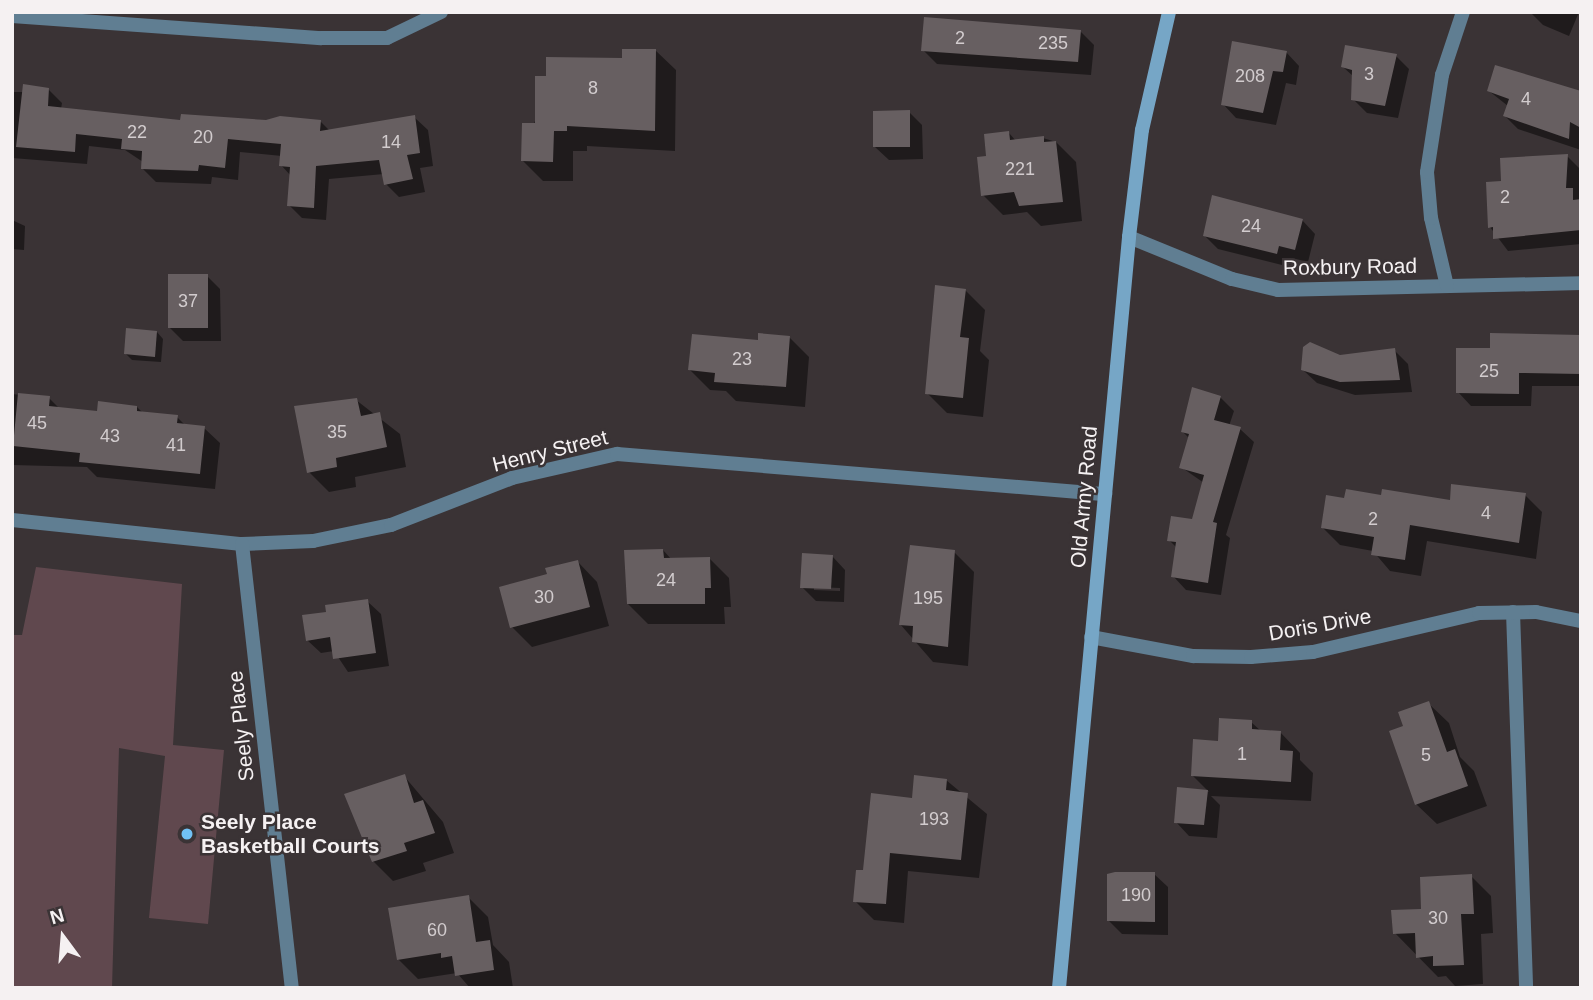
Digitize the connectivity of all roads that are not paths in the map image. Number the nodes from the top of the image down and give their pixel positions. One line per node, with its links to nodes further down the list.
1 (441, 12): 4 (street)
2 (1169, 12): 5 (street, Old Army Road)
3 (1463, 12): 7 (street)
4 (12, 16)
5 (1129, 237): 7 (street, Roxbury Road); 8 (street, Old Army Road)
6 (1581, 283): 7 (street, Roxbury Road)
7 (1447, 286)
8 (1105, 494): 10 (street, Henry Street); 13 (street, Old Army Road)
9 (12, 520): 10 (street, Henry Street)
10 (242, 544): 14 (street, Seely Place)
11 (1513, 612): 12 (street, Doris Drive); 13 (street, Doris Drive); 16 (street)
12 (1581, 621)
13 (1091, 637): 15 (street, Old Army Road)
14 (292, 988)
15 (1059, 988)
16 (1526, 988)

